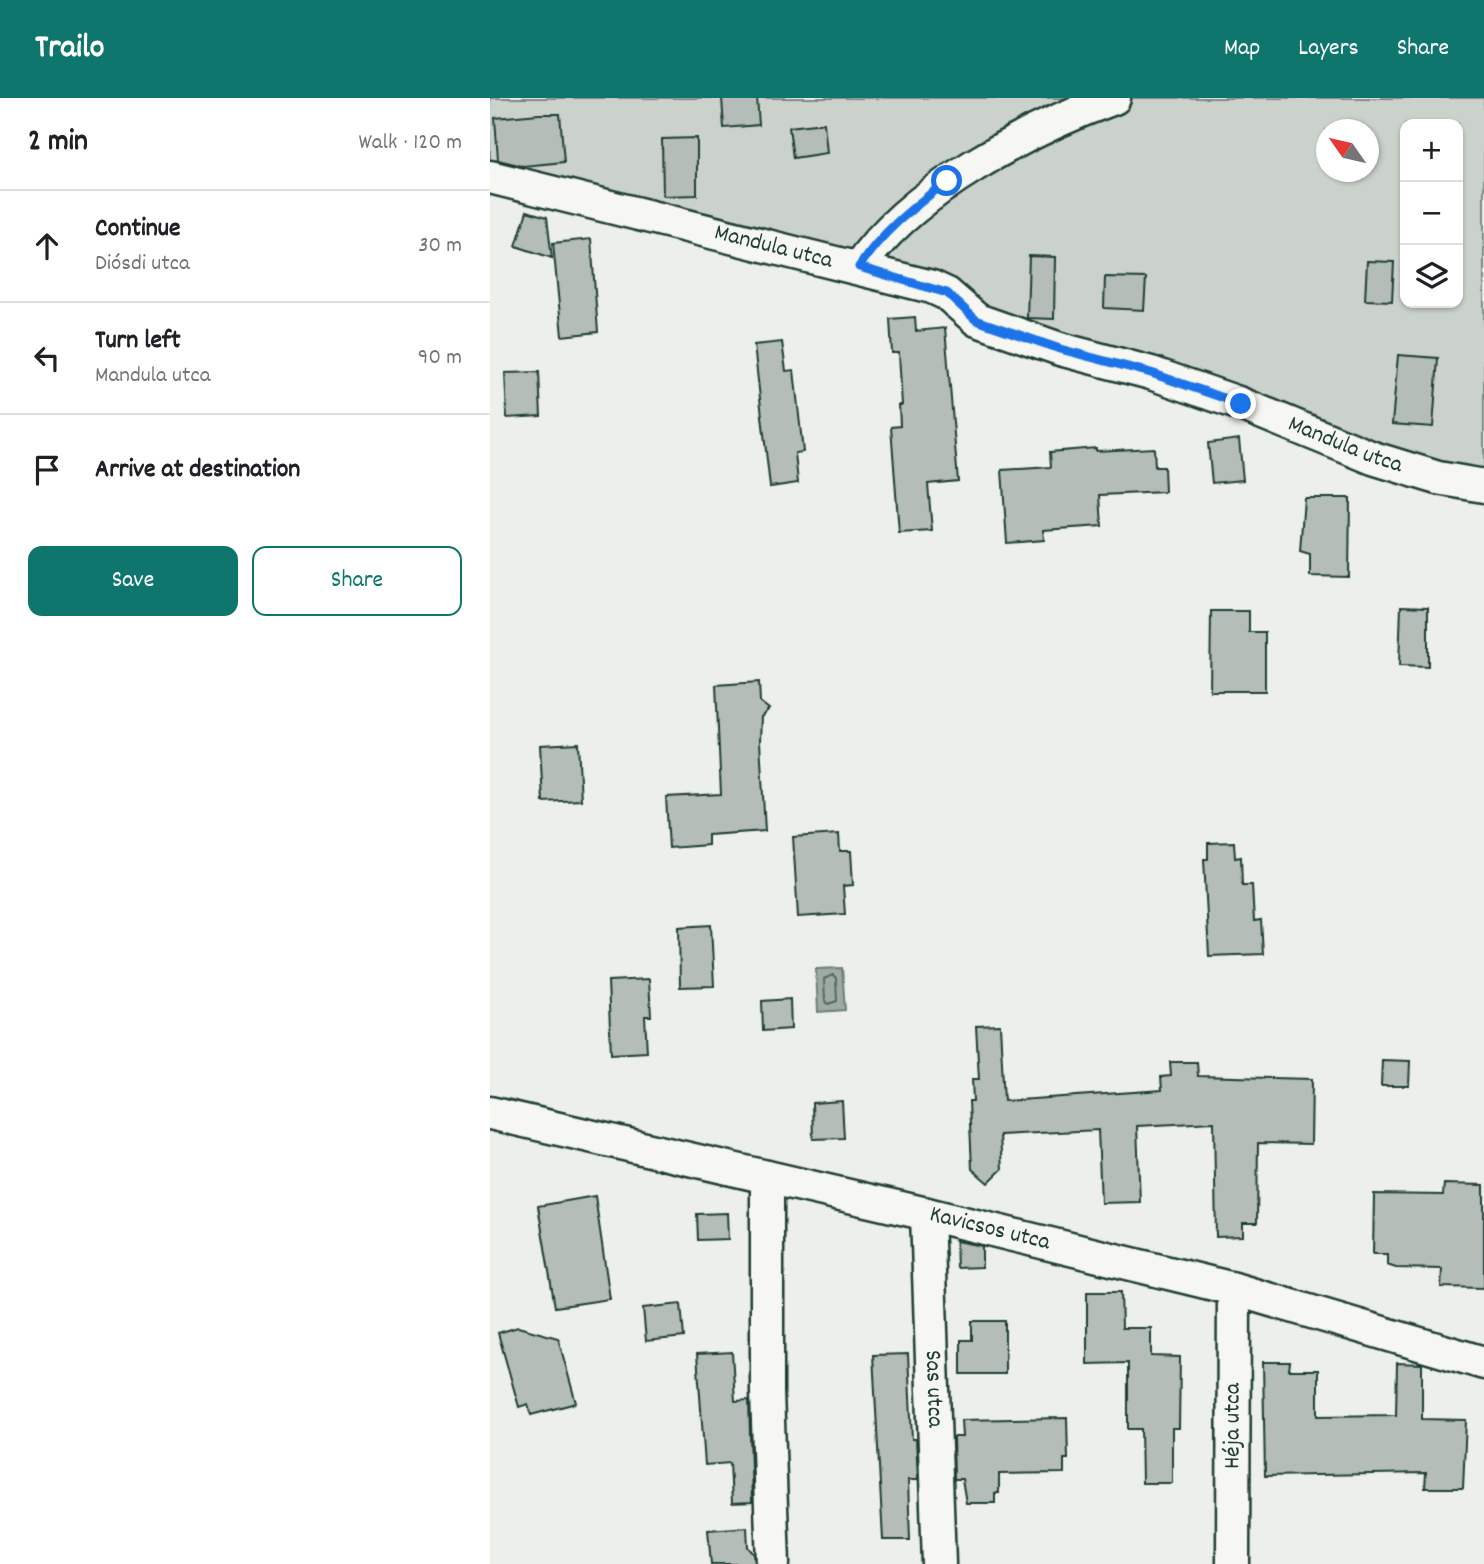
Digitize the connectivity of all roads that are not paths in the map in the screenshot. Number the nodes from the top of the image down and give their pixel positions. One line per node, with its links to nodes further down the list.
1 (1114, 98): 3 (street)
2 (490, 177): 3 (street, Mandula utca)
3 (859, 267): 4 (street, Mandula utca)
4 (1484, 486)
5 (490, 1113): 6 (street, Kavicsos utca)
6 (767, 1177): 7 (street, Kavicsos utca); 10 (street)
7 (927, 1214): 8 (street, Kavicsos utca); 11 (street, Sas utca)
8 (1234, 1289): 9 (street, Kavicsos utca); 12 (street, Héja utca)
9 (1484, 1363)
10 (774, 1564)
11 (939, 1564)
12 (1233, 1564)

